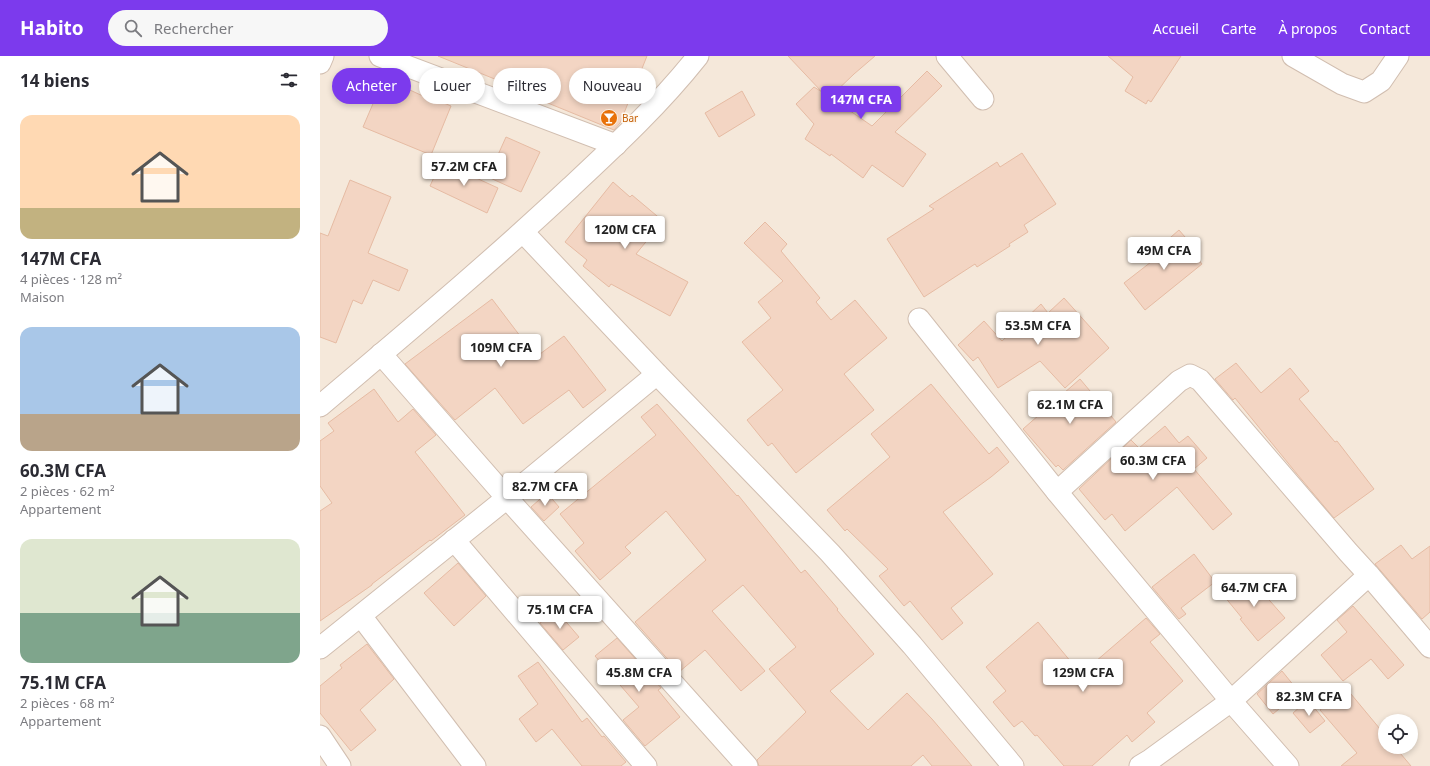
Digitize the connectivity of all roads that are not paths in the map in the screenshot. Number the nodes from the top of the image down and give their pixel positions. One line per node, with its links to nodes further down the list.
1 (323, 56): 7 (street)
2 (380, 56): 9 (street)
3 (698, 56): 9 (street)
4 (947, 56): 8 (street)
5 (1293, 56): 6 (street)
6 (1398, 56)
7 (320, 63)
8 (984, 99)
9 (616, 145): 10 (street)
10 (523, 232): 12 (street); 13 (street)
11 (919, 319): 15 (street)
12 (381, 354): 14 (street); 16 (street)
13 (657, 374): 16 (street); 28 (street)
14 (320, 406)
15 (1057, 492): 18 (street); 22 (street)
16 (508, 498): 17 (street); 27 (street)
17 (454, 540): 19 (street); 26 (street)
18 (1369, 575): 20 (street); 22 (street)
19 (360, 616): 21 (street); 25 (street)
20 (1430, 647)
21 (320, 648)
22 (1231, 701): 29 (street); 30 (street)
23 (320, 736): 24 (street)
24 (340, 766)
25 (475, 766)
26 (646, 766)
27 (747, 766)
28 (1013, 766)
29 (1140, 766)
30 (1288, 766)

